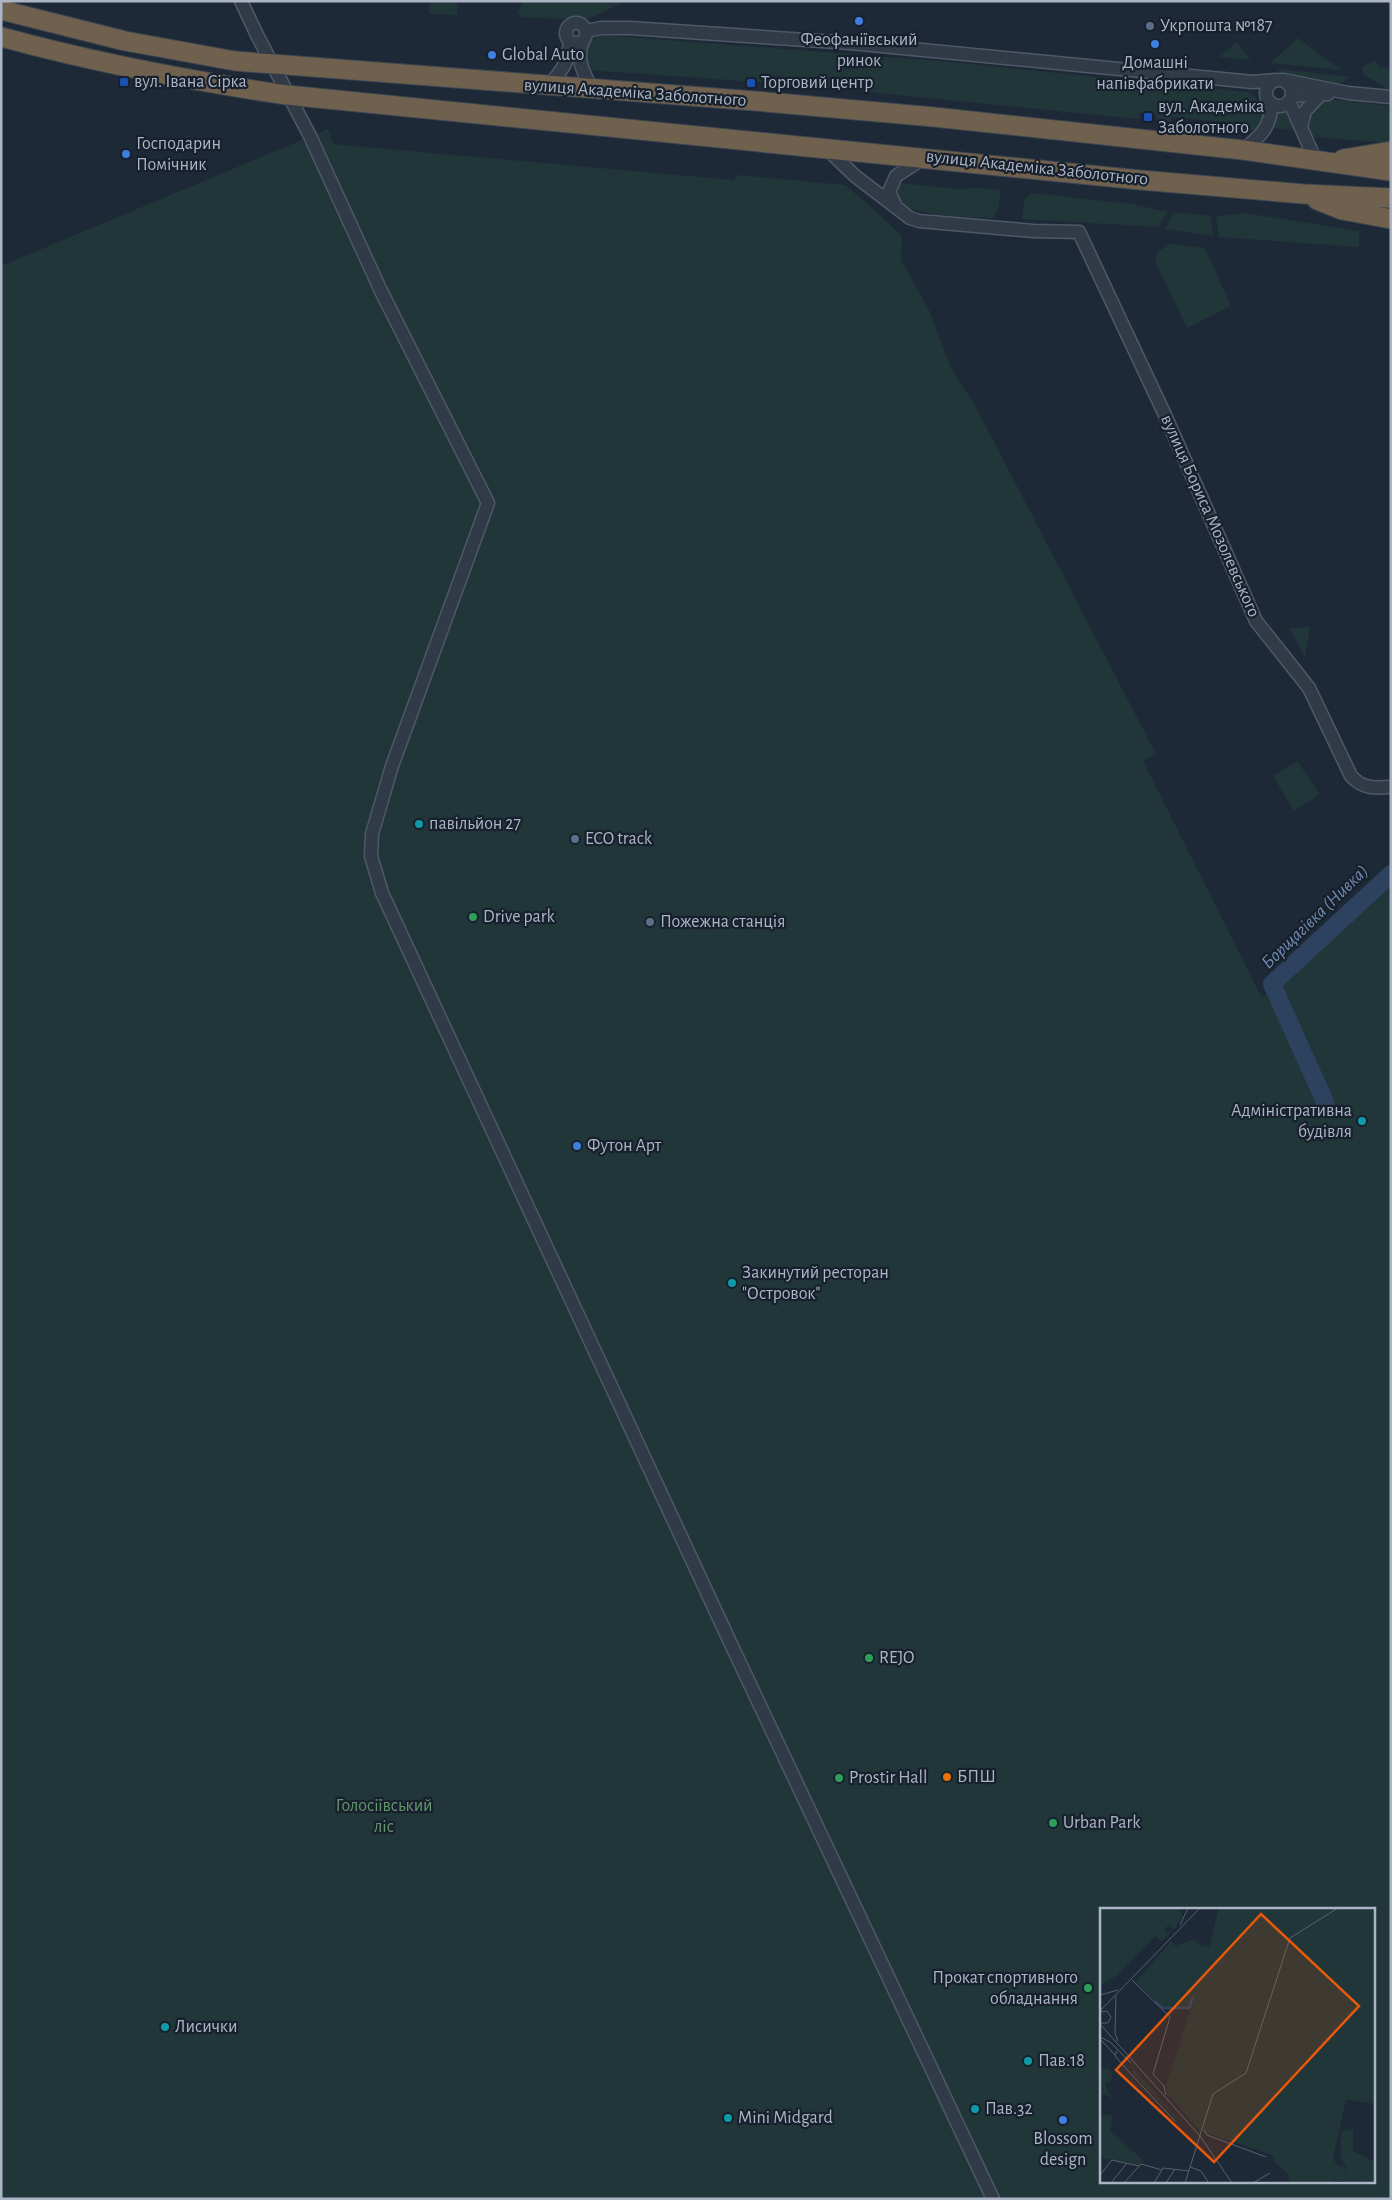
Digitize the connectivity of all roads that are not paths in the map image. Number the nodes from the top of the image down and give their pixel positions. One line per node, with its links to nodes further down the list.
1 (241, 1): 6 (street)
2 (1, 10): 6 (highway, вулиця Академіка Заболотного)
3 (585, 36): 5 (street); 5 (street); 8 (street); 10 (street)
4 (1, 38): 13 (highway, вулиця Академіка Заболотного)
5 (569, 40): 9 (street)
6 (272, 65): 9 (highway, вулиця Академіка Заболотного); 13 (street)
7 (1280, 80): 8 (street); 11 (street); 15 (street); 16 (street)
8 (1253, 82): 15 (street)
9 (548, 87): 10 (highway, вулиця Академіка Заболотного)
10 (592, 90): 19 (highway, вулиця Академіка Заболотного)
11 (1348, 93): 12 (street); 14 (street)
12 (1321, 94): 16 (street); 17 (street)
13 (288, 95): 18 (highway, вулиця Академіка Заболотного); 29 (street)
14 (1391, 97)
15 (1268, 98): 16 (street); 19 (street)
16 (1290, 98): 17 (street)
17 (1301, 127): 22 (street)
18 (825, 147): 21 (highway, вулиця Академіка Заболотного); 26 (street)
19 (1243, 150): 22 (highway, вулиця Академіка Заболотного)
20 (1391, 151): 22 (highway)
21 (926, 157): 24 (highway, вулиця Академіка Заболотного); 26 (street)
22 (1322, 160): 23 (highway, вулиця Академіка Заболотного)
23 (1391, 171)
24 (1304, 194): 25 (highway, вулиця Академіка Заболотного); 27 (highway)
25 (1391, 198)
26 (899, 211): 28 (street, вулиця Бориса Мозолевського)
27 (1391, 219)
28 (1391, 787)
29 (993, 2199)

